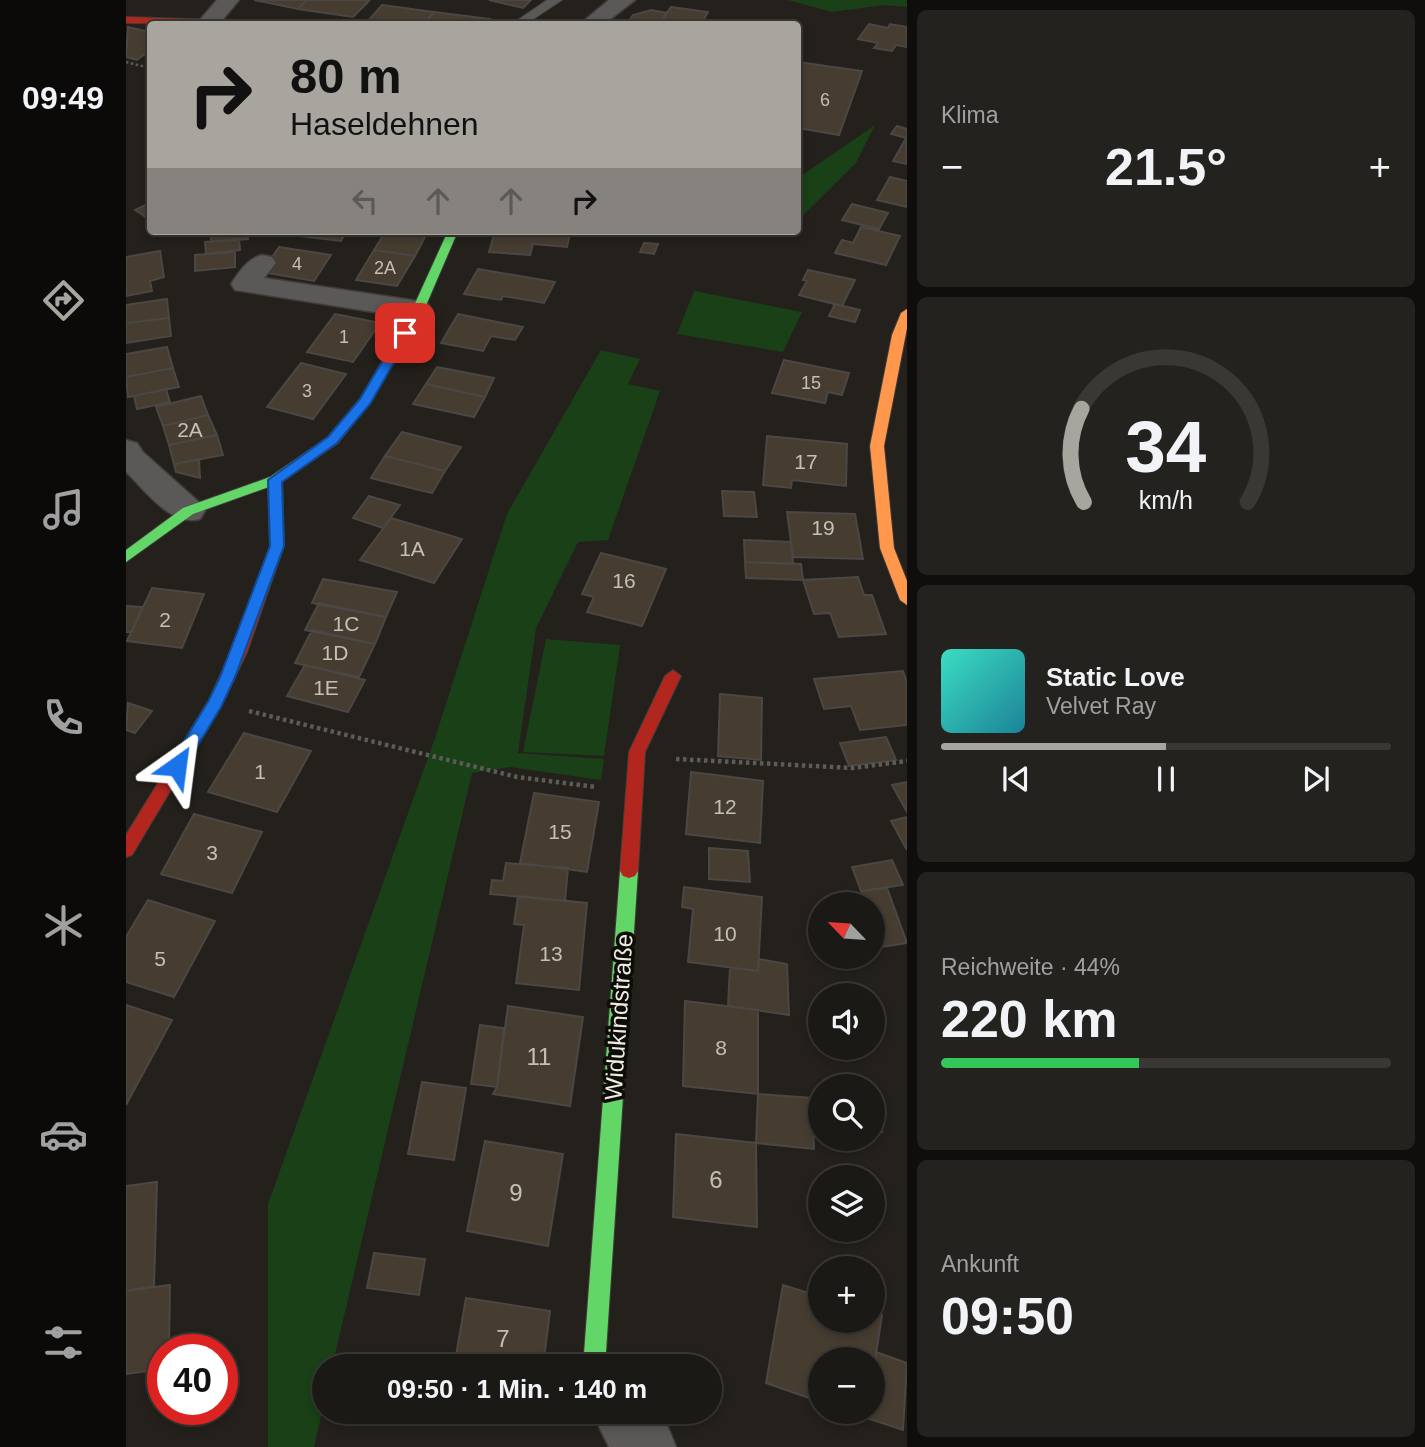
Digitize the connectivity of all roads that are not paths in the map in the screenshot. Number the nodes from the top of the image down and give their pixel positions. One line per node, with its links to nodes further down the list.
1 (228, 0): 5 (street)
2 (556, 0): 6 (lane)
3 (624, 0): 7 (street)
4 (126, 20): 5 (street)
5 (210, 21)
6 (523, 21)
7 (595, 21)
8 (451, 235): 10 (street)
9 (262, 262): 10 (street)
10 (418, 310): 13 (street)
11 (907, 313): 16 (street)
12 (126, 450): 14 (street)
13 (275, 480): 14 (street); 18 (street)
14 (188, 511): 15 (street)
15 (126, 557)
16 (907, 600)
17 (673, 676): 19 (street, Widukindstraße)
18 (126, 850)
19 (595, 1354)
20 (626, 1424): 21 (street)
21 (648, 1447)

